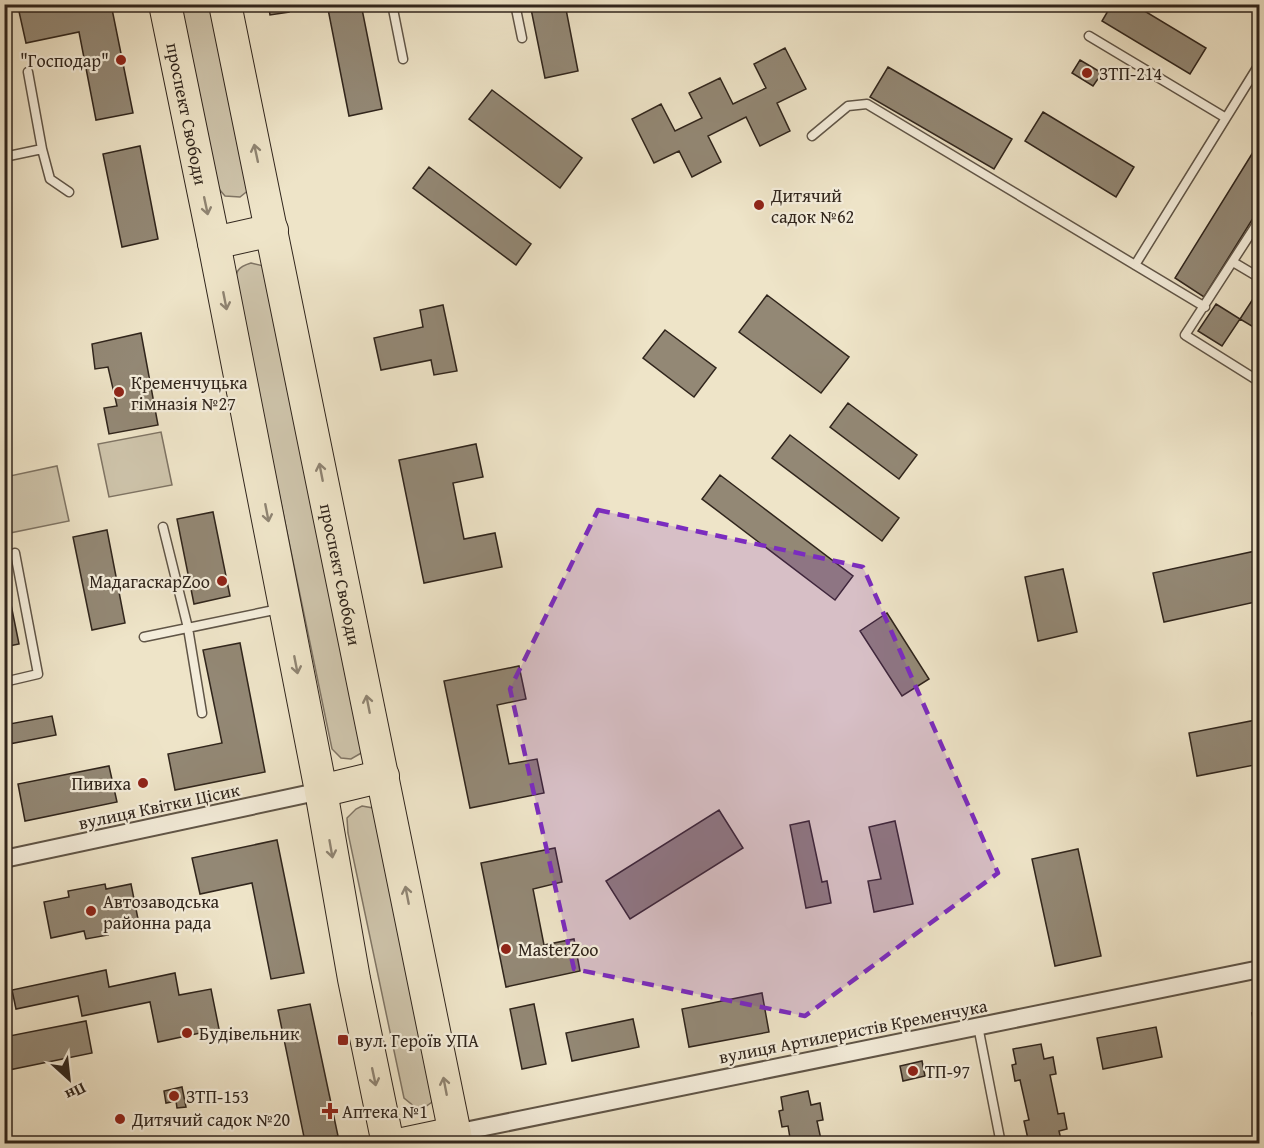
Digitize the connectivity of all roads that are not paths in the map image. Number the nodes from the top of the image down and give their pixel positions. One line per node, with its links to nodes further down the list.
1 (165, 4): 17 (highway, проспект Свободи, one-way to 17)
2 (225, 4): 16 (highway, проспект Свободи, one-way to 2)
3 (392, 4): 7 (lane)
4 (515, 4): 6 (lane)
5 (1089, 36): 10 (lane)
6 (522, 38)
7 (404, 59)
8 (1260, 63): 10 (lane)
9 (28, 72): 12 (lane)
10 (1226, 118): 19 (lane)
11 (812, 136): 19 (lane)
12 (42, 149): 13 (lane); 14 (lane)
13 (4, 157)
14 (69, 192)
15 (1260, 219): 18 (lane)
16 (272, 230): 17 (highway); 30 (highway, проспект Свободи, one-way to 16)
17 (214, 243): 25 (highway, проспект Свободи, one-way to 25)
18 (1233, 262): 20 (lane); 21 (lane)
19 (1136, 264): 21 (lane)
20 (1260, 278)
21 (1204, 307): 22 (lane)
22 (1260, 382)
23 (163, 527): 26 (lane)
24 (15, 553): 28 (lane)
25 (285, 607): 26 (lane); 31 (highway, проспект Свободи, one-way to 31)
26 (188, 628): 27 (lane); 29 (lane)
27 (144, 638)
28 (4, 682)
29 (202, 713)
30 (383, 776): 31 (highway); 35 (highway, проспект Свободи, one-way to 30)
31 (321, 791): 32 (street, вулиця Квітки Цісик); 36 (highway, проспект Свободи, one-way to 36)
32 (4, 859)
33 (1260, 969): 34 (street, вулиця Артилеристів Кременчука)
34 (978, 1025): 35 (street, вулиця Артилеристів Кременчука); 38 (lane)
35 (456, 1138): 37 (highway)
36 (388, 1143)
37 (403, 1143)
38 (1001, 1143)

